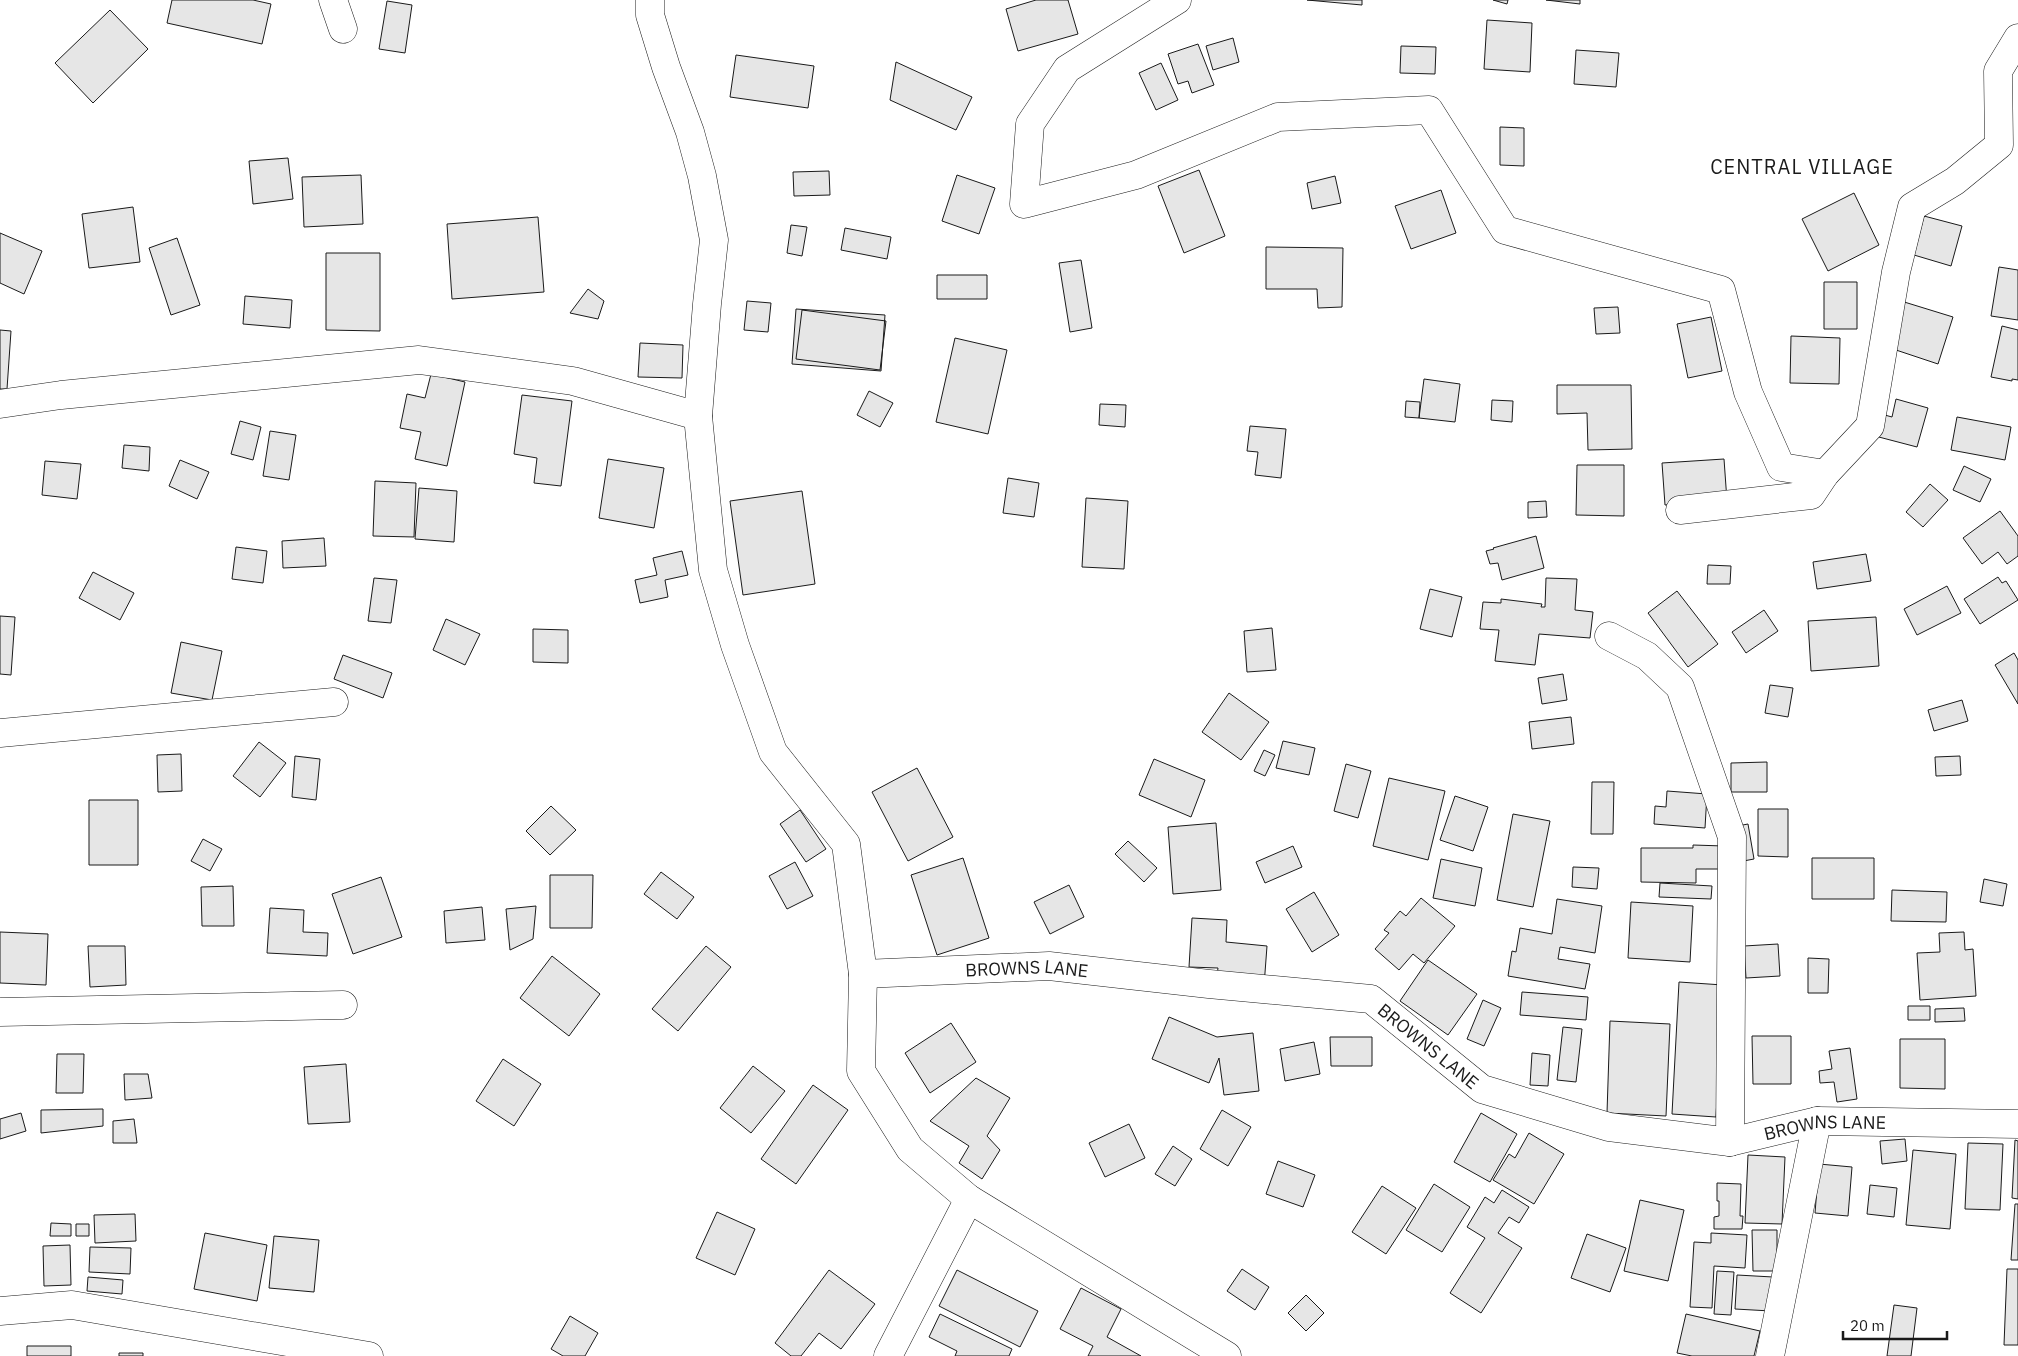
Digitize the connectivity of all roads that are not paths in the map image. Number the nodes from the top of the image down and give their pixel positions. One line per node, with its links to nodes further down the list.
1 (333, 0): 4 (street)
2 (650, 0): 7 (street)
3 (1177, 0): 8 (street)
4 (343, 30)
5 (2018, 38): 8 (street)
6 (0, 404): 7 (street)
7 (698, 416): 13 (street)
8 (1825, 474): 9 (street)
9 (1680, 510)
10 (1609, 636): 18 (street)
11 (334, 702): 12 (street)
12 (0, 733)
13 (863, 974): 18 (street, BROWNS LANE); 19 (street)
14 (343, 1005): 15 (street)
15 (0, 1012)
16 (1817, 1121): 17 (street, BROWNS LANE); 18 (street, BROWNS LANE); 24 (street)
17 (2018, 1124)
18 (1730, 1142)
19 (969, 1199): 22 (street); 23 (street)
20 (0, 1310): 21 (street)
21 (369, 1356)
22 (888, 1356)
23 (1227, 1356)
24 (1770, 1356)

